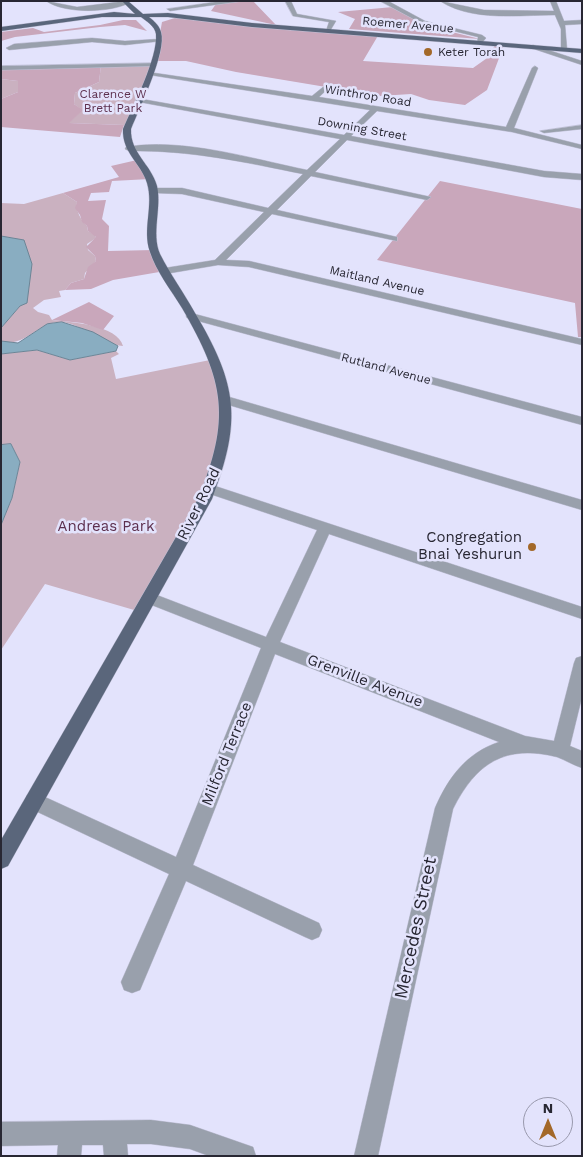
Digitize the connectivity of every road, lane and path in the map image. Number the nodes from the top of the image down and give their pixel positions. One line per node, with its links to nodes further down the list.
1 (49, 1): 8 (street)
2 (240, 1): 10 (street)
3 (288, 1): 24 (street)
4 (383, 1): 26 (street)
5 (443, 1): 12 (street)
6 (498, 1): 12 (street)
7 (553, 1): 14 (street)
8 (126, 3): 11 (main road); 13 (main road); 15 (main road)
9 (192, 4): 10 (street); 11 (street)
10 (213, 8): 11 (main road)
11 (167, 9): 13 (main road)
12 (500, 12): 14 (street); 18 (street)
13 (138, 13): 15 (main road); 16 (main road, Roemer Avenue); 17 (main road, Roemer Avenue); 25 (main road)
14 (558, 13): 21 (street)
15 (117, 14): 16 (main road)
16 (104, 16): 22 (main road)
17 (195, 18): 19 (main road, Roemer Avenue); 25 (main road)
18 (502, 19)
19 (214, 20): 23 (main road, Roemer Avenue); 23 (main road, Roemer Avenue)
20 (582, 22): 21 (street)
21 (561, 23): 29 (street)
22 (2, 27)
23 (311, 29): 24 (main road, Roemer Avenue)
24 (328, 30): 26 (main road, Roemer Avenue)
25 (159, 38): 28 (street); 33 (main road)
26 (479, 43): 27 (main road, Roemer Avenue)
27 (533, 47): 29 (main road, Roemer Avenue); 31 (street)
28 (9, 48)
29 (564, 50): 30 (main road, Roemer Avenue)
30 (581, 50): 31 (street)
31 (579, 62)
32 (1, 68): 33 (street, Winthrop Road)
33 (152, 68): 36 (street, Winthrop Road); 37 (main road)
34 (535, 68): 40 (street)
35 (328, 85): 36 (street)
36 (313, 99): 38 (street, Winthrop Road)
37 (139, 100): 41 (street, Downing Street); 43 (main road)
38 (376, 108): 40 (street, Winthrop Road); 41 (street)
39 (582, 127): 40 (street)
40 (510, 130): 42 (street, Winthrop Road)
41 (346, 138): 44 (street); 45 (street, Downing Street)
42 (582, 147)
43 (129, 149): 44 (street); 46 (main road, River Road)
44 (309, 173): 47 (street); 48 (street)
45 (582, 177)
46 (154, 190): 48 (street); 51 (main road, River Road)
47 (427, 197)
48 (271, 210): 49 (street); 50 (street)
49 (394, 238)
50 (218, 262): 51 (street, Maitland Avenue); 53 (street, Maitland Avenue)
51 (165, 271): 52 (main road, River Road)
52 (191, 316): 54 (main road, River Road); 55 (street, Rutland Avenue)
53 (582, 342)
54 (226, 400): 56 (main road, River Road); 57 (street)
55 (582, 421)
56 (210, 489): 58 (street); 59 (main road, River Road)
57 (582, 506)
58 (325, 528): 60 (street); 61 (street, Milford Terrace)
59 (149, 598): 61 (street, Grenville Avenue); 66 (main road, River Road)
60 (582, 613)
61 (271, 644): 63 (street, Grenville Avenue); 68 (street, Milford Terrace)
62 (582, 664): 64 (street)
63 (526, 744): 64 (street, Grenville Avenue); 75 (street, Mercedes Street)
64 (560, 750): 65 (street, Grenville Avenue)
65 (582, 760)
66 (34, 801): 67 (main road, River Road); 68 (street)
67 (1, 859)
68 (181, 869): 69 (street); 70 (street, Milford Terrace)
69 (312, 930)
70 (132, 982)
71 (1, 1134): 72 (street)
72 (70, 1144): 73 (street)
73 (115, 1144): 74 (street)
74 (244, 1156)
75 (366, 1156)

